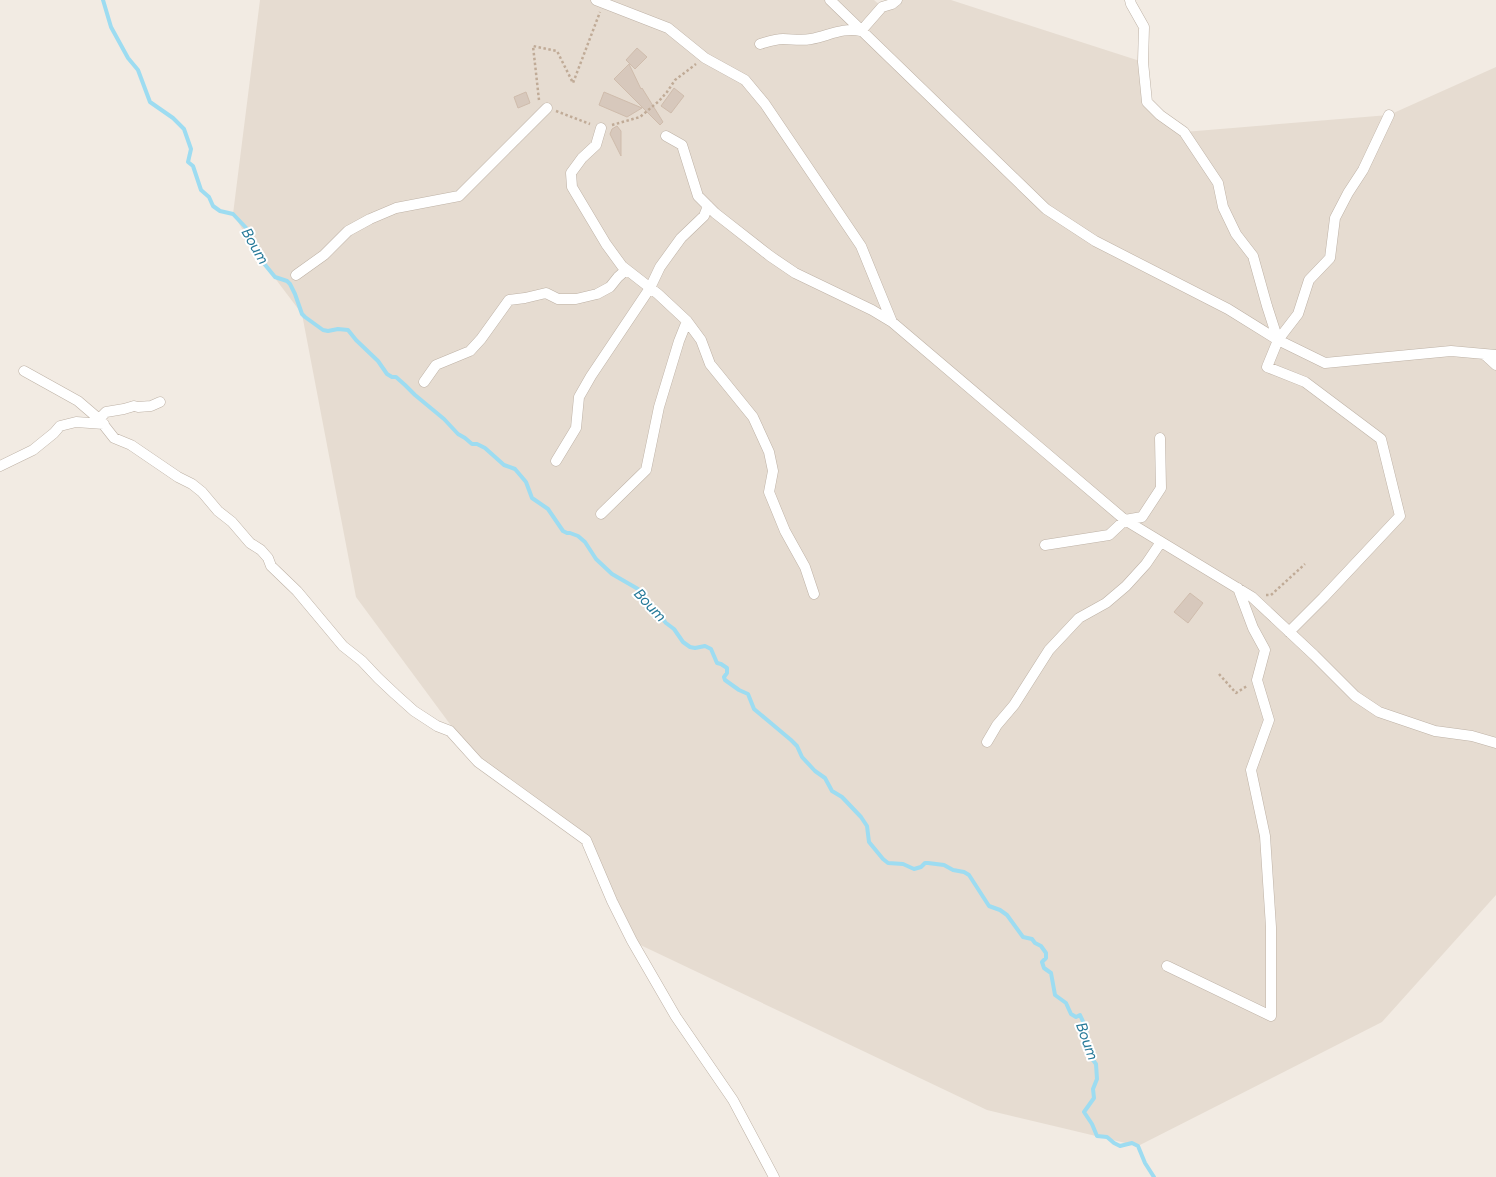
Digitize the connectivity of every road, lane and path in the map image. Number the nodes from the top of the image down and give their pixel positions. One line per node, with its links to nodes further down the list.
1 (830, 0): 5 (street)
2 (897, 0): 5 (street)
3 (1130, 0): 18 (street)
4 (601, 1): 7 (street); 8 (path)
5 (861, 30): 6 (street); 18 (street)
6 (760, 44)
7 (705, 58): 10 (path); 17 (street)
8 (547, 108): 10 (path); 14 (street)
9 (1389, 115): 18 (street)
10 (602, 128): 13 (street)
11 (666, 136): 12 (street)
12 (708, 206): 15 (street); 17 (street)
13 (626, 270): 15 (street); 23 (street)
14 (296, 275)
15 (650, 288): 16 (street); 27 (street)
16 (687, 321): 29 (street); 35 (street)
17 (892, 322): 30 (street)
18 (1278, 340): 19 (street); 37 (street)
19 (1484, 354): 20 (street); 21 (street)
20 (1496, 355)
21 (1496, 366)
22 (24, 371): 25 (street)
23 (424, 382)
24 (160, 402): 25 (street)
25 (101, 422): 28 (street); 43 (street)
26 (1160, 438): 30 (street)
27 (556, 461)
28 (0, 466)
29 (601, 514)
30 (1125, 520): 31 (street); 32 (street)
31 (1161, 542): 34 (street); 40 (street)
32 (1045, 545)
33 (1305, 564): 36 (path)
34 (1238, 588): 36 (street); 39 (street)
35 (814, 594)
36 (1252, 597): 37 (street)
37 (1289, 632): 41 (street)
38 (1219, 674): 39 (path)
39 (1258, 680): 42 (street)
40 (987, 742)
41 (1496, 743)
42 (1167, 966)
43 (774, 1177)

